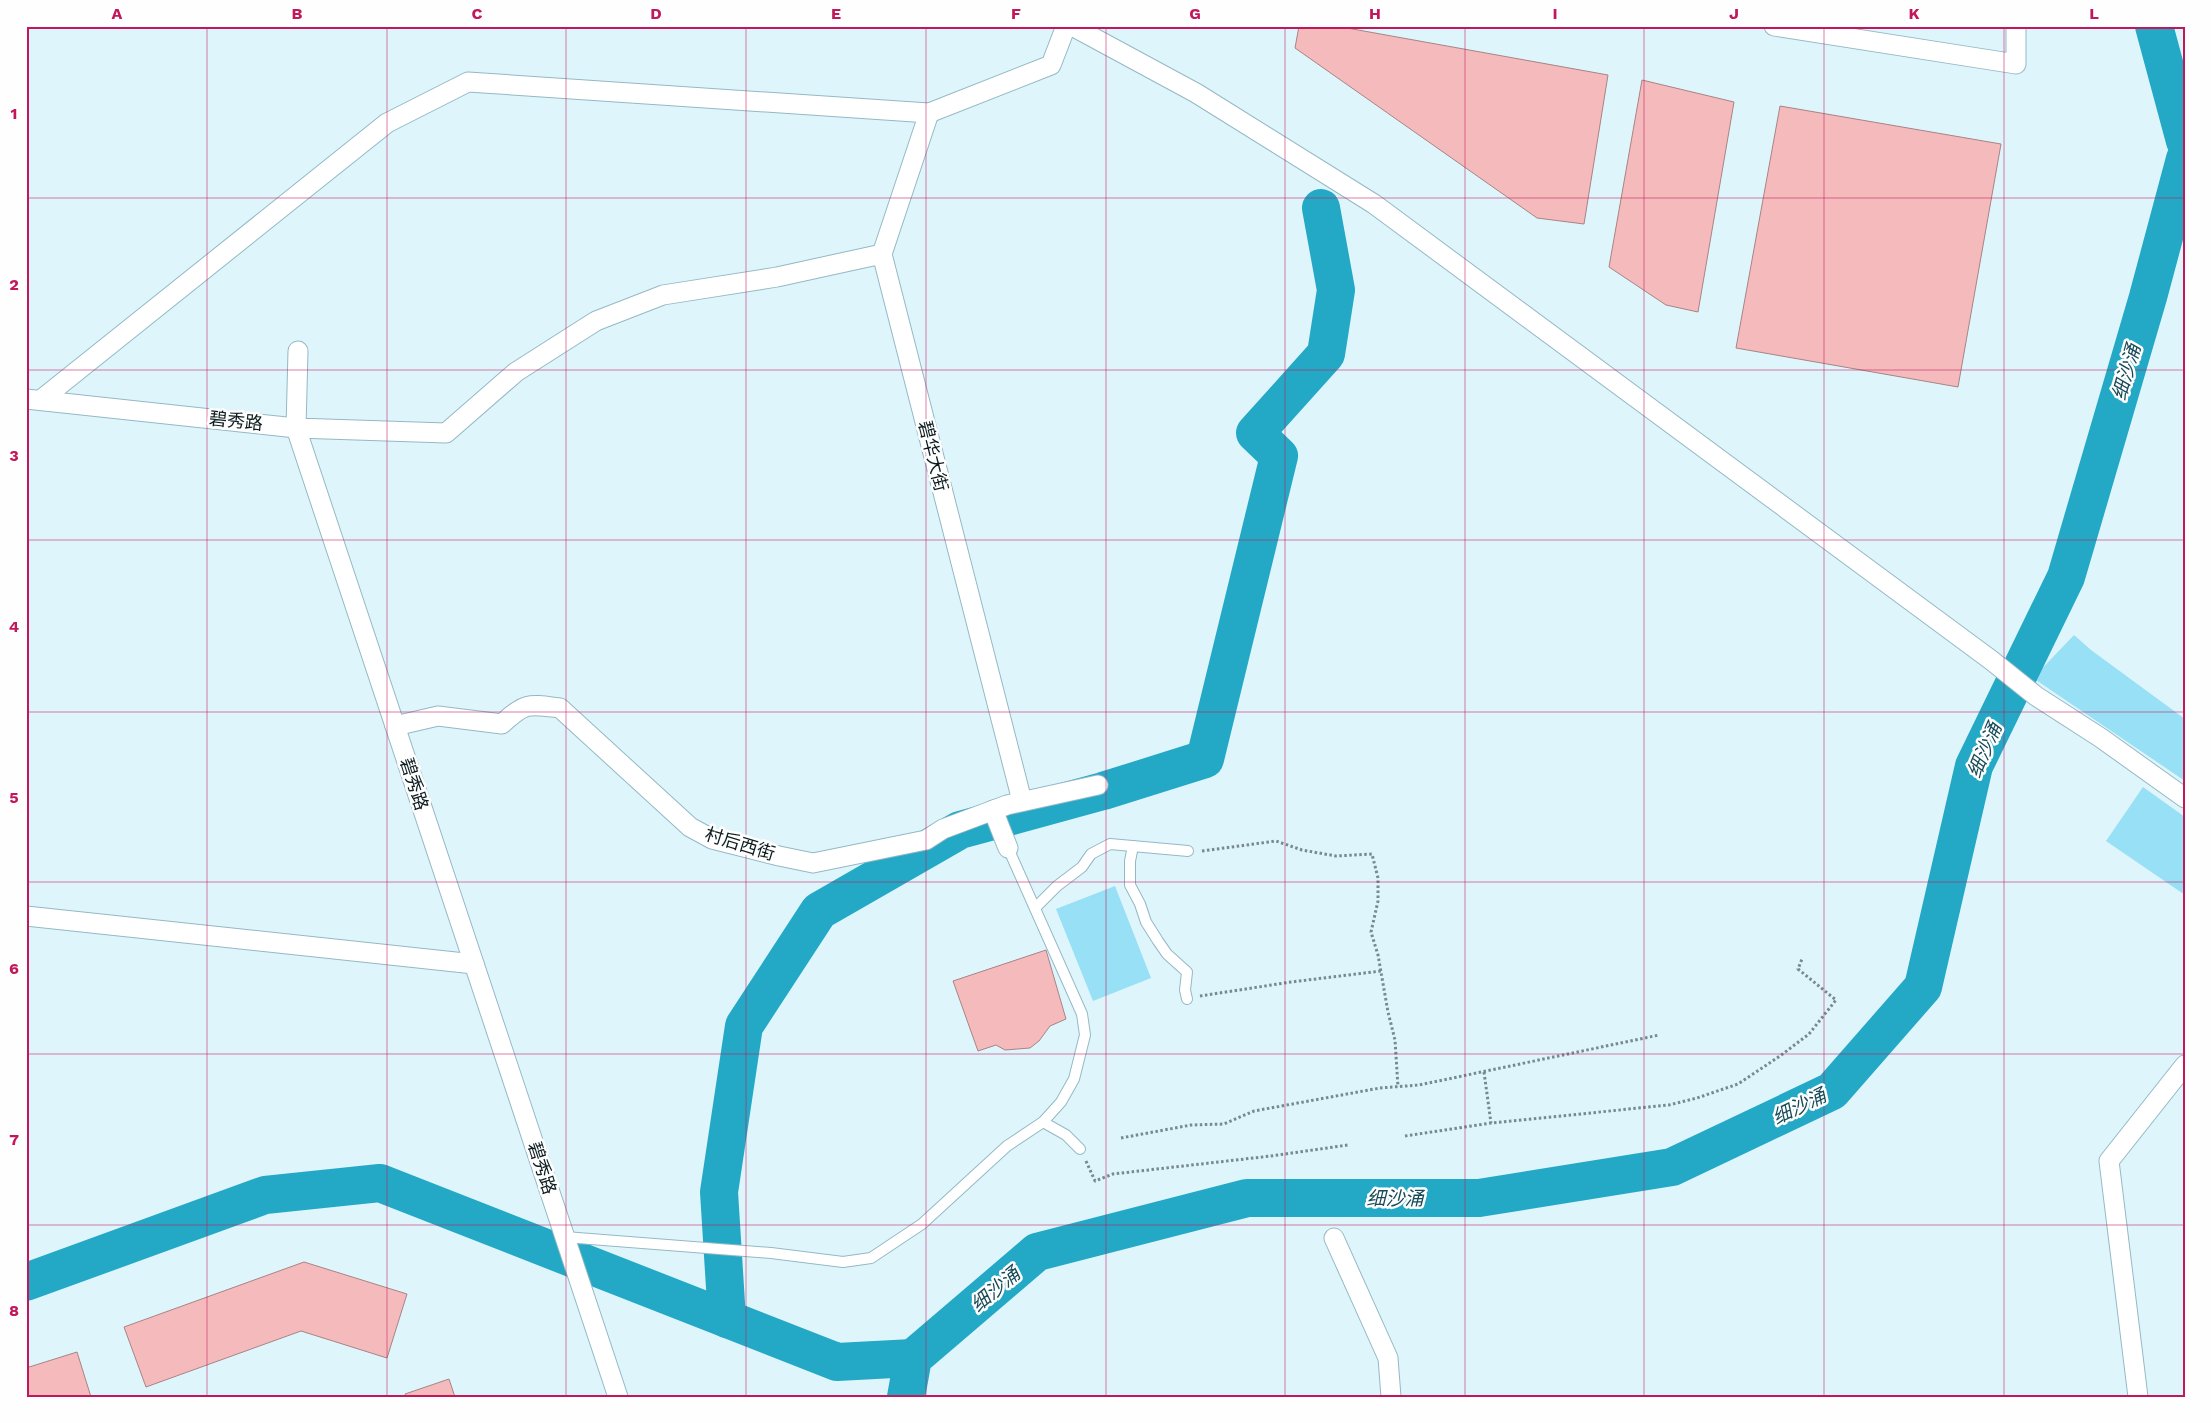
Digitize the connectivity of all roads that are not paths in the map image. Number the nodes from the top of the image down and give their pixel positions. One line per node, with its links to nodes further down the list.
1 (1066, 26): 5 (street)
2 (1072, 26): 12 (street)
3 (1774, 26): 4 (street)
4 (2016, 26)
5 (929, 113): 6 (street); 8 (street)
6 (882, 254): 9 (street); 13 (street, 碧华大街)
7 (298, 351): 9 (street)
8 (34, 399): 9 (street, 碧秀路)
9 (296, 428): 10 (street, 碧秀路)
10 (395, 726): 14 (street, 村后西街); 20 (street, 碧秀路)
11 (1098, 785): 13 (street, 村后西街)
12 (2185, 798)
13 (1022, 802): 14 (street, 村后西街)
14 (993, 811): 16 (street)
15 (1133, 846): 17 (lane); 18 (lane); 21 (lane)
16 (1008, 848): 18 (lane)
17 (1188, 851)
18 (1036, 908): 23 (lane)
19 (26, 916): 20 (street)
20 (474, 964): 25 (street, 碧秀路)
21 (1187, 999)
22 (2185, 1065): 29 (street)
23 (1043, 1122): 24 (lane); 25 (lane)
24 (1080, 1149)
25 (565, 1237): 27 (street, 碧秀路)
26 (1334, 1238): 28 (street)
27 (618, 1397)
28 (1392, 1397)
29 (2138, 1397)

